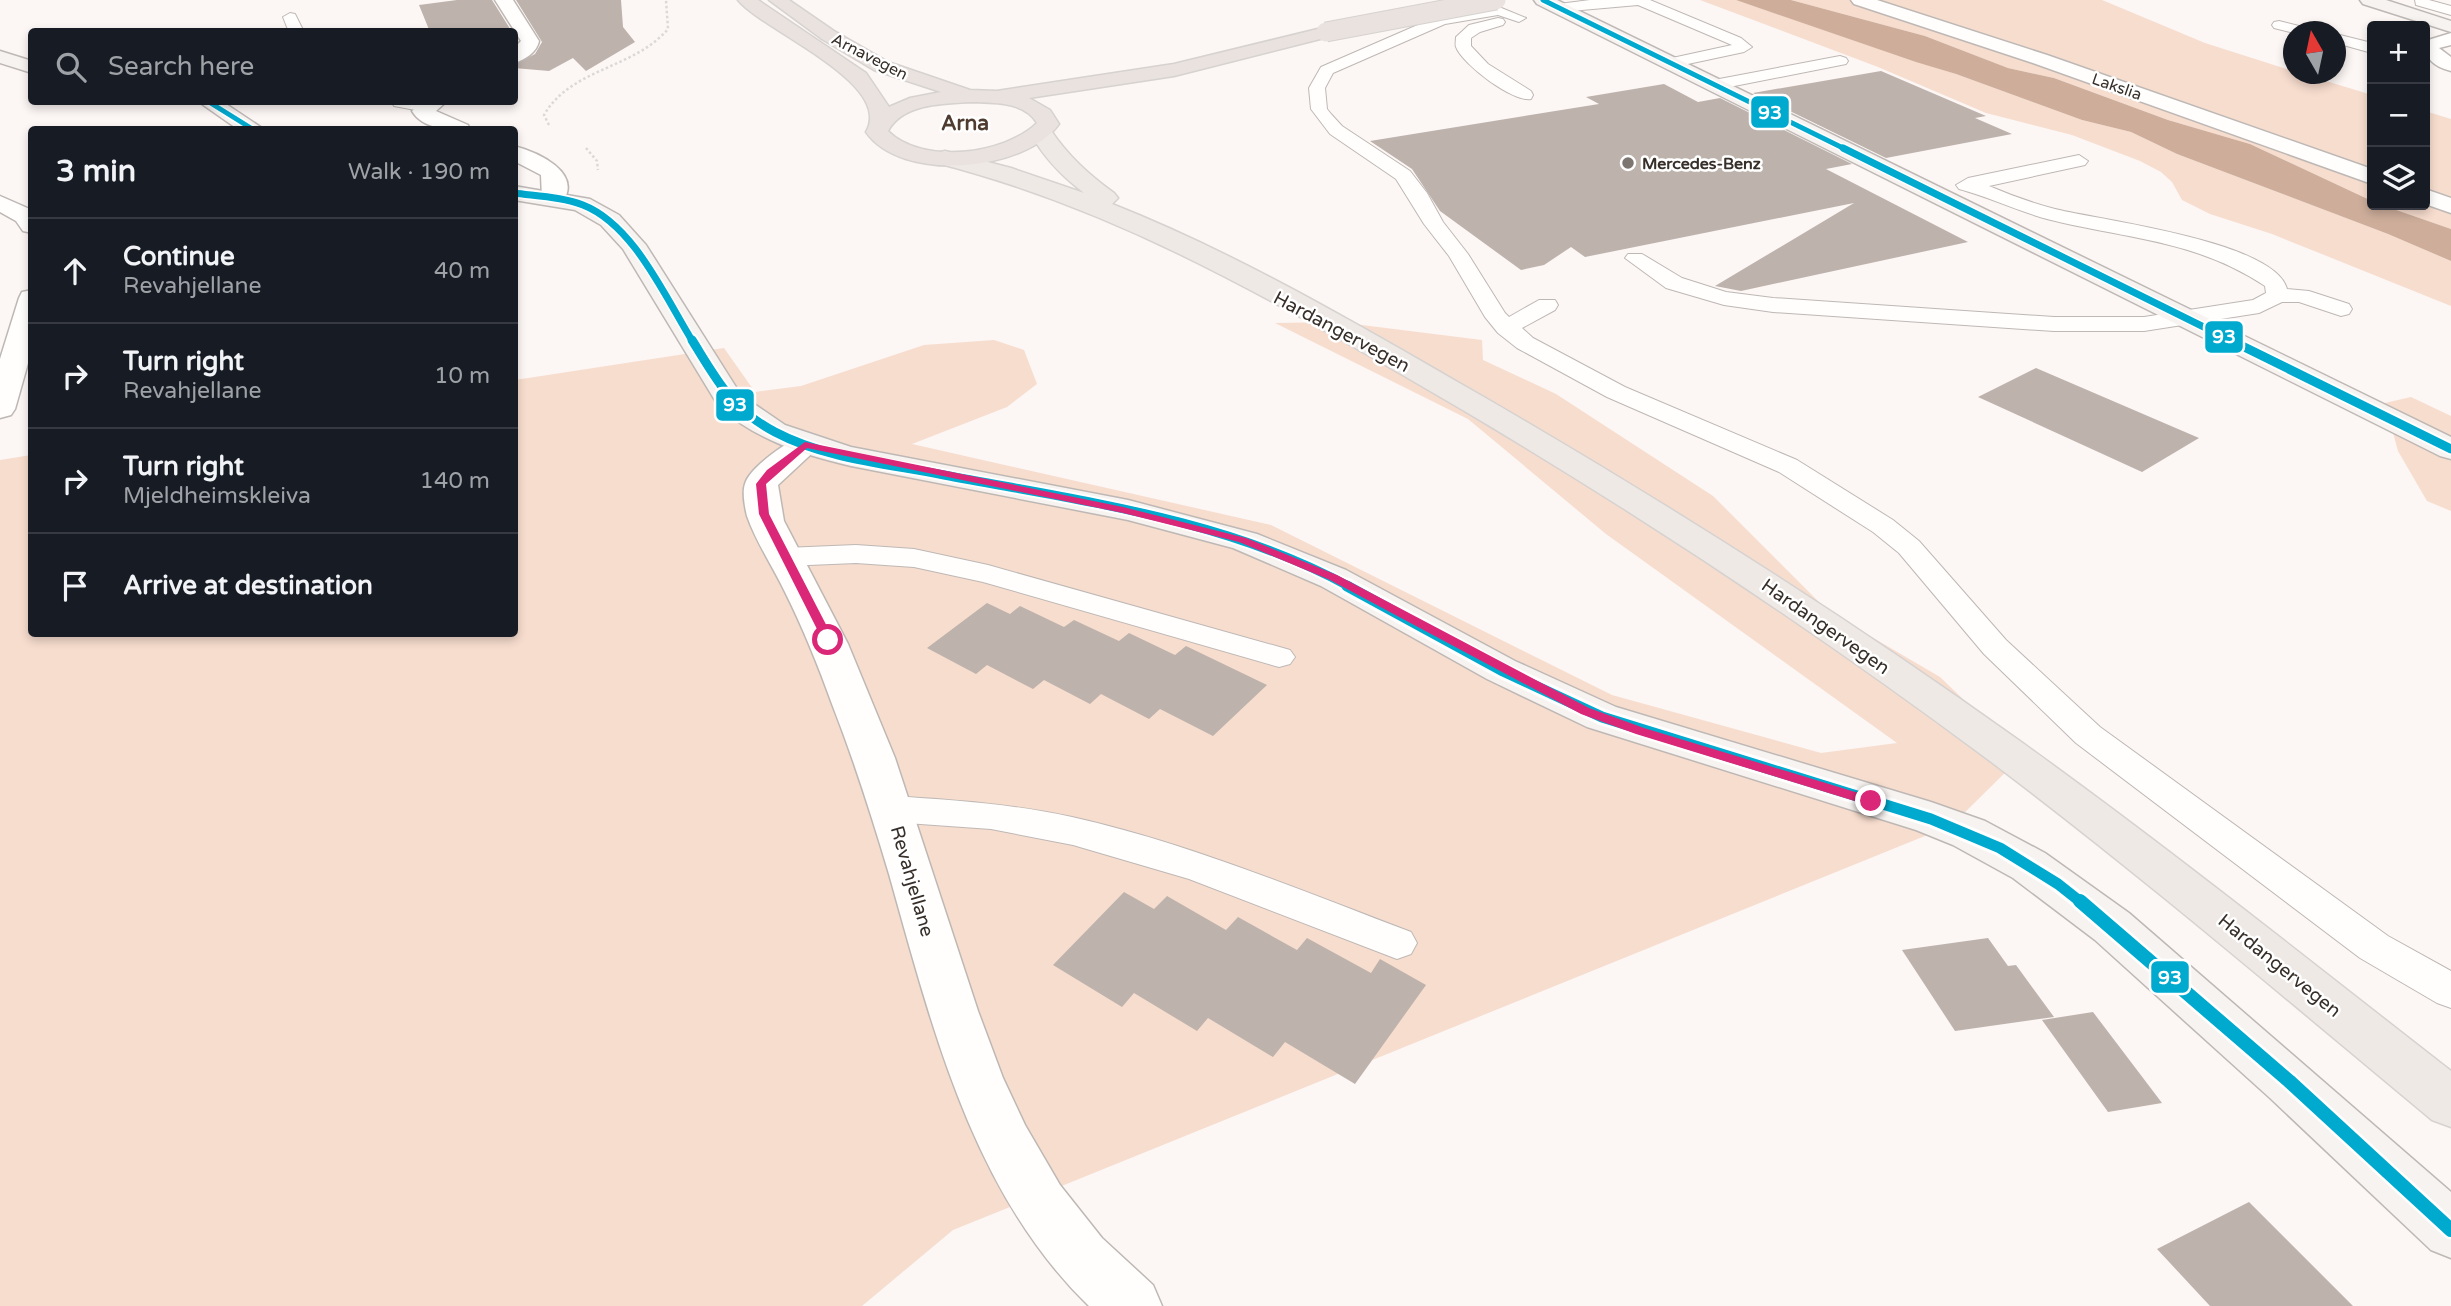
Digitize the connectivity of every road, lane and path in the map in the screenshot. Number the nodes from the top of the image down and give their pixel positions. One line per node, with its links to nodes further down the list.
1 (504, 0): 19 (street)
2 (666, 0): 37 (path)
3 (747, 0): 33 (highway, Arnavegen)
4 (778, 0): 29 (highway, Arnavegen)
5 (1465, 0): 9 (lane)
6 (1860, 0): 43 (street, Lakslia)
7 (2369, 0): 14 (main road)
8 (2421, 2): 10 (lane)
9 (1532, 10): 23 (main road); 23 (lane); 26 (highway, bridge); 28 (lane); 59 (lane)
10 (2451, 11)
11 (290, 17): 15 (lane)
12 (2279, 25): 13 (lane)
13 (2283, 26)
14 (2451, 27)
15 (294, 28)
16 (2451, 39): 24 (street)
17 (2346, 42): 18 (lane)
18 (2367, 47)
19 (518, 54)
20 (0, 57): 25 (main road)
21 (1840, 61): 27 (lane)
22 (2430, 61): 24 (lane)
23 (1669, 62): 27 (main road)
24 (2450, 64)
25 (28, 66)
26 (1174, 70): 29 (highway); 30 (highway)
27 (1714, 85): 45 (main road)
28 (1525, 95)
29 (980, 96): 33 (highway); 34 (highway, Arnavegen)
30 (1094, 102)
31 (214, 105): 35 (main road)
32 (430, 105): 36 (street)
33 (880, 122): 41 (highway, Arnavegen)
34 (1051, 124): 41 (highway); 52 (main road, Hardangervegen)
35 (248, 126)
36 (451, 126)
37 (551, 127)
38 (580, 145): 39 (path)
39 (587, 149)
40 (518, 155): 47 (street)
41 (945, 158): 52 (main road, Hardangervegen)
42 (2079, 161): 44 (lane)
43 (2367, 175)
44 (1968, 184): 45 (lane); 54 (lane)
45 (1930, 192): 58 (main road)
46 (518, 194): 47 (main road)
47 (554, 198): 61 (main road)
48 (2430, 198): 50 (street)
49 (0, 203): 51 (street)
50 (2451, 205)
51 (28, 220)
52 (1148, 228): 68 (main road, Hardangervegen)
53 (1635, 258): 58 (lane)
54 (2278, 295): 56 (lane); 58 (lane)
55 (1547, 305): 59 (lane)
56 (2341, 309)
57 (28, 312): 60 (street)
58 (2184, 318): 62 (main road)
59 (1506, 328): 67 (lane)
60 (0, 409)
61 (805, 445): 63 (street, Revahjellane); 69 (main road)
62 (2451, 449)
63 (786, 557): 64 (lane); 65 (street, Revahjellane)
64 (1279, 657)
65 (892, 809): 66 (lane); 70 (street, Revahjellane)
66 (1396, 943)
67 (2451, 991)
68 (2451, 1103)
69 (2451, 1230)
70 (1132, 1306)

